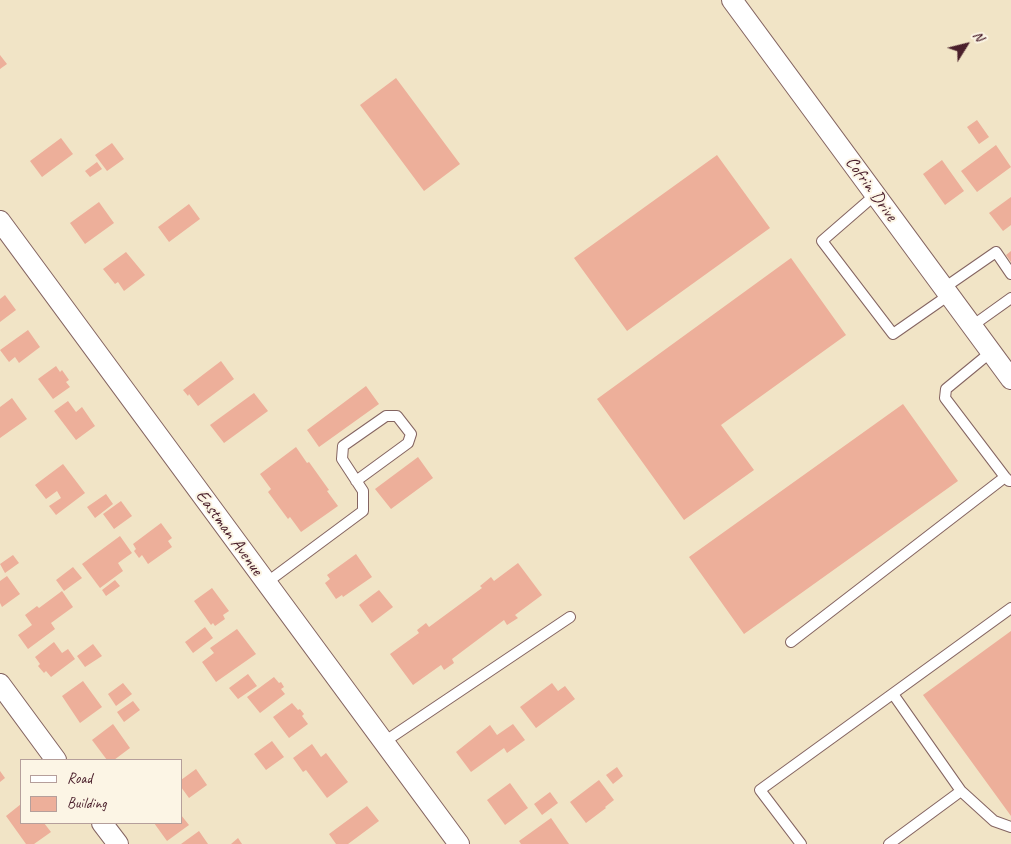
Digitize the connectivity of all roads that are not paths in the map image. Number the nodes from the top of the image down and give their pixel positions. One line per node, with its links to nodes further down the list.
1 (732, 0): 2 (street, Cofrin Drive)
2 (875, 195): 5 (street, Cofrin Drive); 5 (lane)
3 (0, 221): 12 (street, Eastman Avenue)
4 (1011, 274): 5 (lane)
5 (947, 291): 7 (street, Cofrin Drive)
6 (1011, 298): 7 (lane)
7 (972, 326): 8 (street, Cofrin Drive)
8 (991, 352): 9 (street, Cofrin Drive); 10 (lane)
9 (1011, 379)
10 (1008, 479): 15 (lane)
11 (356, 481): 11 (lane); 12 (lane)
12 (266, 583): 18 (street, Eastman Avenue)
13 (1011, 608): 17 (lane)
14 (570, 617): 18 (lane)
15 (791, 642)
16 (0, 684): 19 (street)
17 (893, 694): 20 (lane); 25 (lane)
18 (384, 742): 24 (street, Eastman Avenue)
19 (55, 759)
20 (961, 791): 22 (lane); 26 (lane)
21 (103, 824): 23 (street)
22 (1011, 828)
23 (118, 844)
24 (459, 844)
25 (801, 844)
26 (889, 844)

